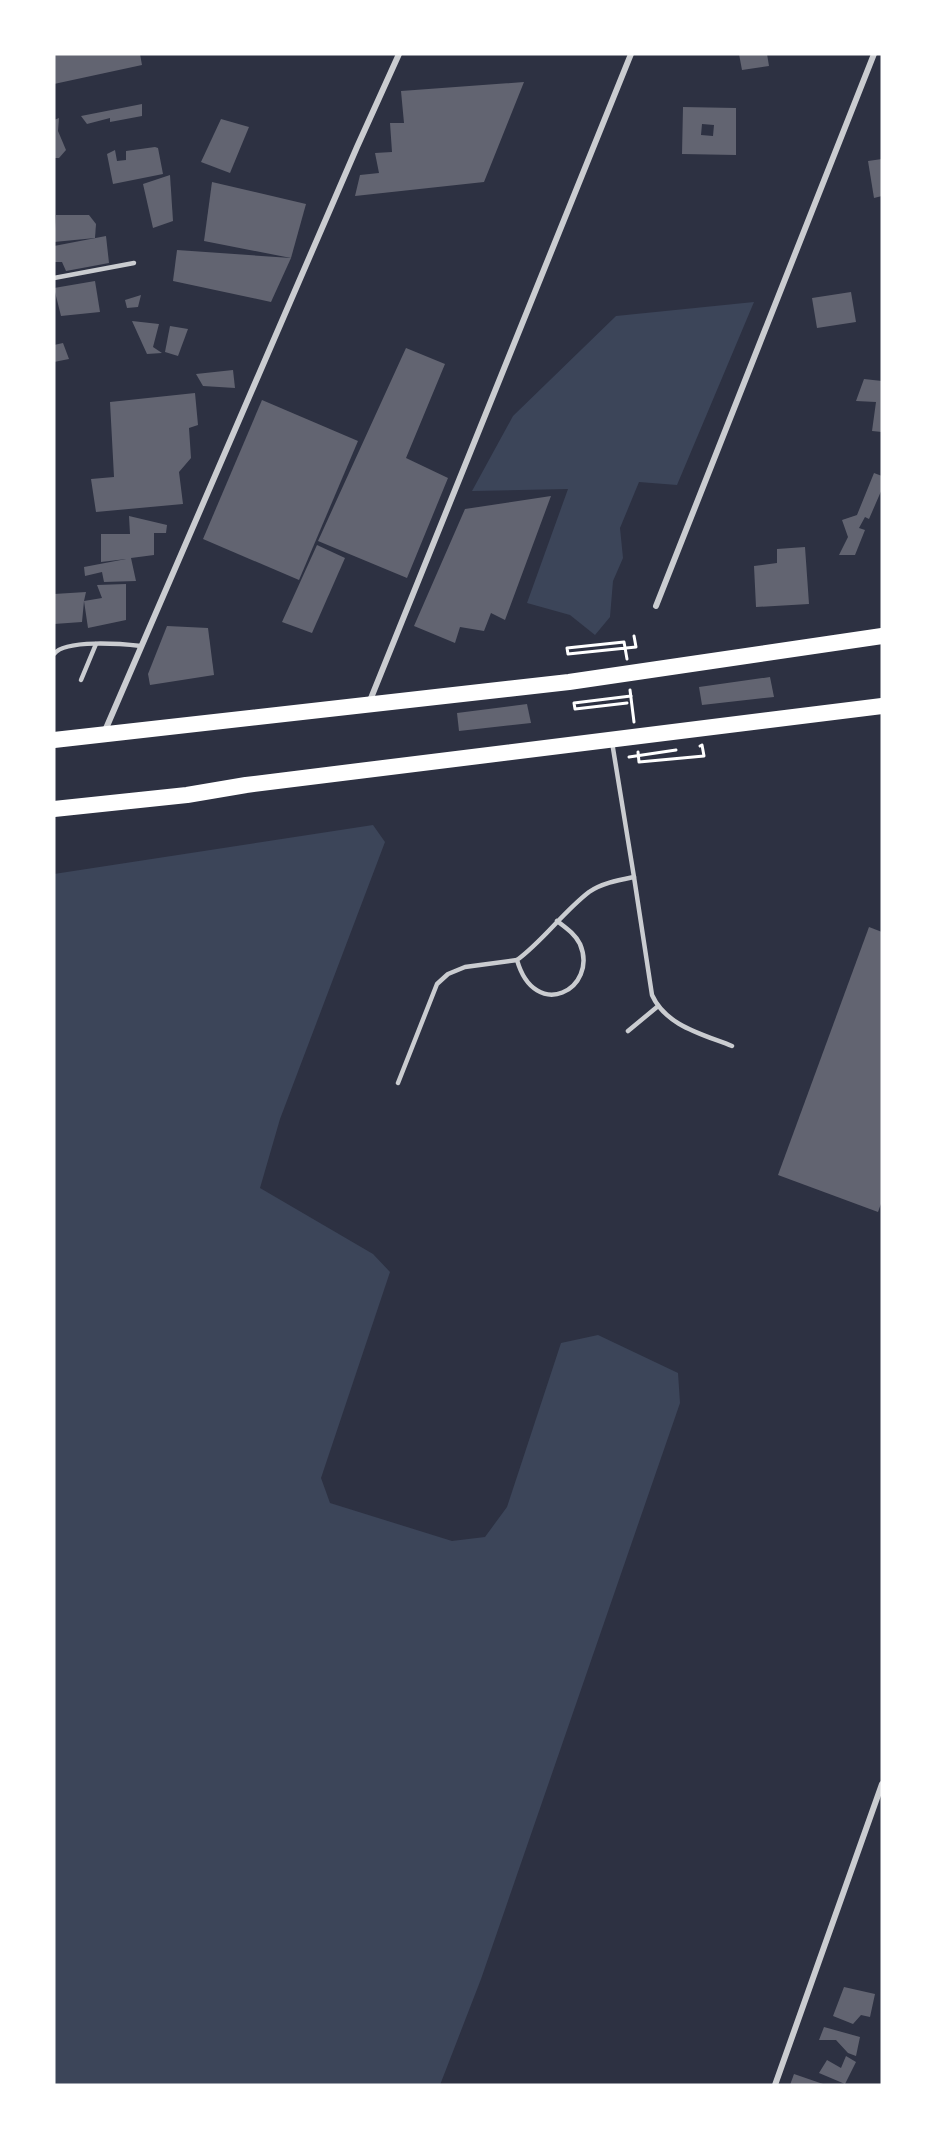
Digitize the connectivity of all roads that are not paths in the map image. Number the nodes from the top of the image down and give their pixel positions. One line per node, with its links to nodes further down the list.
1 (399, 54): 9 (street)
2 (631, 54): 12 (street)
3 (874, 54): 6 (street)
4 (134, 263): 5 (lane)
5 (54, 278)
6 (656, 606)
7 (882, 636): 12 (highway)
8 (96, 644): 9 (lane); 10 (lane); 11 (lane)
9 (141, 646): 14 (street)
10 (54, 654)
11 (81, 680)
12 (369, 704): 14 (highway)
13 (882, 706): 16 (highway)
14 (104, 733): 15 (highway)
15 (54, 740)
16 (611, 740): 17 (highway); 18 (lane)
17 (54, 809)
18 (634, 877): 19 (lane); 21 (lane)
19 (557, 921): 20 (lane); 20 (lane)
20 (517, 960): 24 (lane)
21 (657, 1007): 22 (lane); 23 (lane)
22 (628, 1031)
23 (732, 1046)
24 (398, 1083)
25 (882, 1784): 26 (street)
26 (775, 2085)

